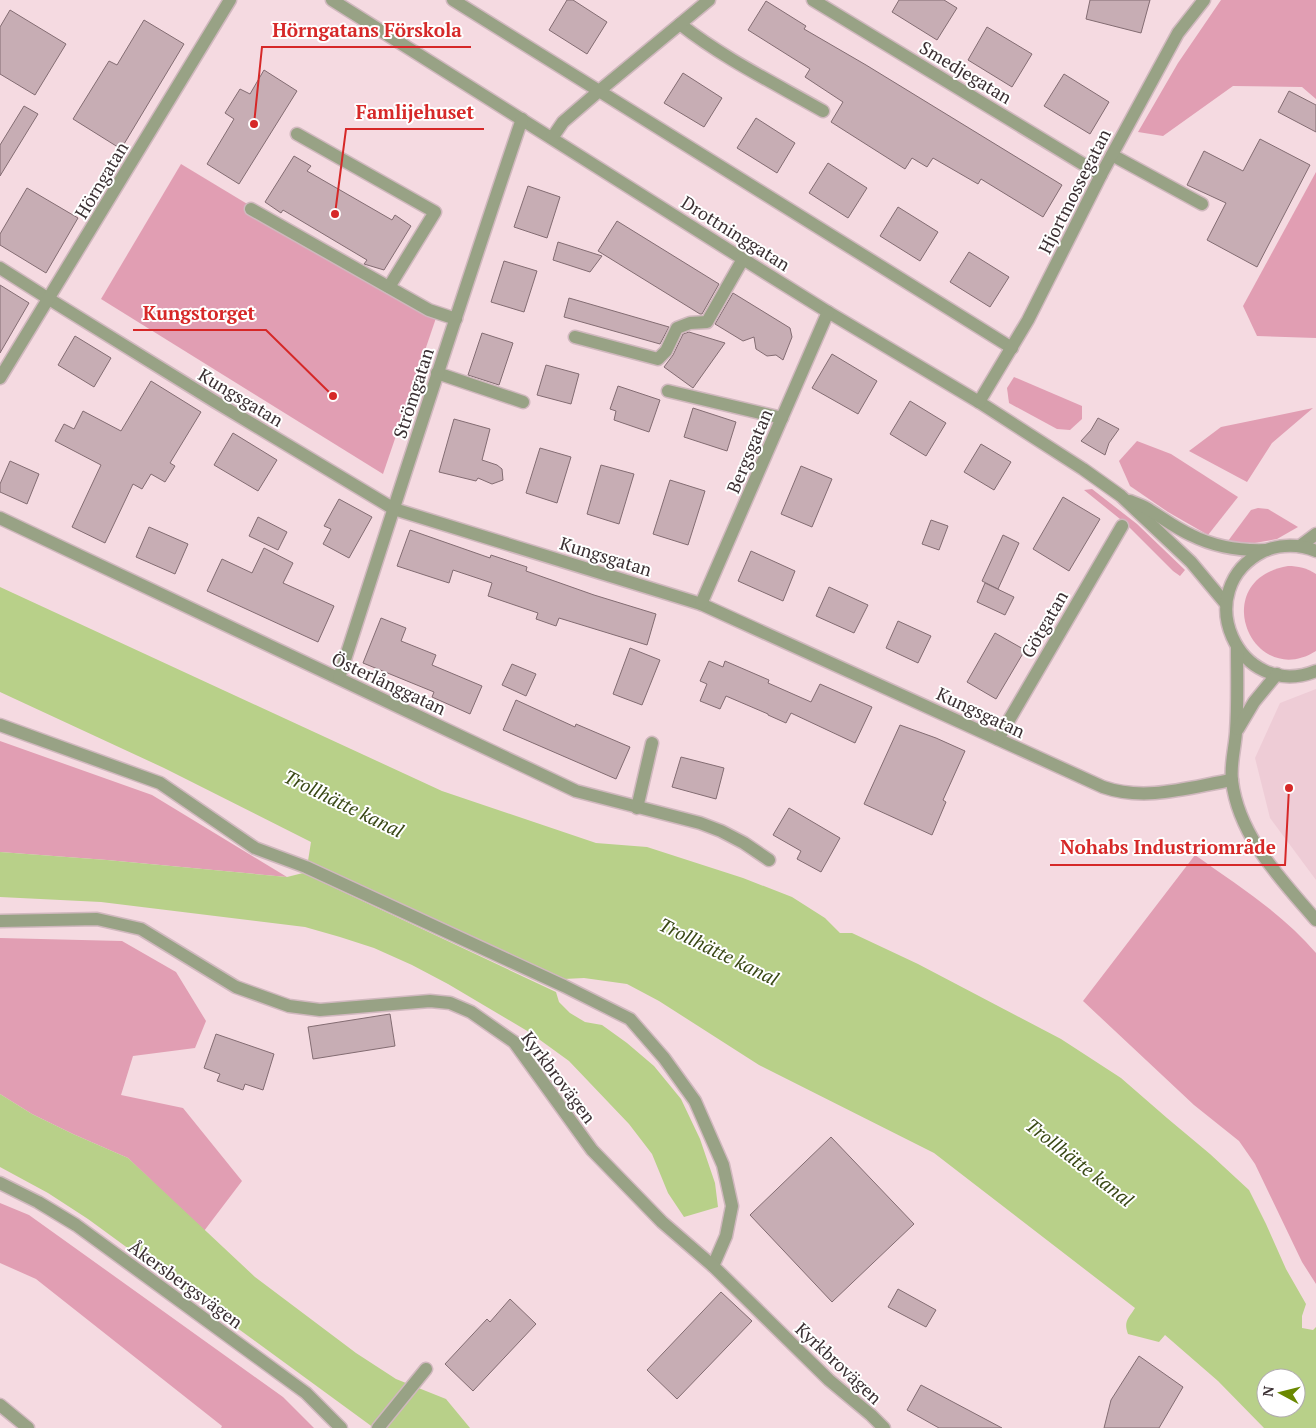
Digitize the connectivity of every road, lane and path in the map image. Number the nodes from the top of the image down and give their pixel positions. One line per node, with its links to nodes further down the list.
1 (230, 0): 20 (street, Hörngatan)
2 (332, 0): 10 (street, Drottninggatan)
3 (453, 0): 8 (street)
4 (709, 0): 7 (street)
5 (813, 0): 14 (street, Smedjegatan)
6 (1202, 1): 13 (street, Hjortmossegatan)
7 (680, 24): 8 (street); 9 (street)
8 (599, 91): 12 (street); 24 (street)
9 (823, 110)
10 (522, 119): 12 (street, Drottninggatan); 22 (street, Strömgatan)
11 (297, 134): 19 (street)
12 (552, 138): 17 (street, Drottninggatan)
13 (1112, 155): 14 (street, Hjortmossegatan); 15 (street)
14 (1101, 175): 24 (street, Hjortmossegatan)
15 (1202, 204)
16 (251, 209): 19 (street)
17 (744, 259): 21 (street, Drottninggatan); 23 (street)
18 (0, 268): 20 (street, Kungsgatan)
19 (390, 287): 22 (street)
20 (49, 300): 26 (street, Hörngatan); 32 (street, Kungsgatan)
21 (828, 312): 29 (street, Drottninggatan); 30 (street, Bergsgatan)
22 (456, 319): 25 (street, Strömgatan)
23 (575, 337)
24 (1012, 348): 29 (street, Hjortmossegatan)
25 (438, 373): 28 (street); 32 (street, Strömgatan)
26 (0, 378)
27 (668, 391): 30 (street)
28 (523, 402)
29 (979, 402): 31 (street, Drottninggatan)
30 (782, 418): 39 (street, Bergsgatan)
31 (1121, 496): 37 (street, Drottninggatan); 40 (street, Drottninggatan)
32 (394, 508): 39 (street, Kungsgatan); 44 (street, Strömgatan)
33 (0, 518): 44 (street, Österlånggatan)
34 (1122, 526): 47 (street, Götgatan)
35 (1316, 534): 36 (street)
36 (1300, 546): 37 (street); 38 (street)
37 (1268, 550): 40 (street)
38 (1316, 551)
39 (702, 604): 47 (street, Kungsgatan)
40 (1226, 604): 41 (street)
41 (1237, 647): 43 (street); 46 (street)
42 (1316, 671): 43 (street)
43 (1277, 674): 46 (street)
44 (338, 678): 50 (street, Österlånggatan)
45 (0, 725): 55 (street)
46 (1236, 733): 49 (street)
47 (998, 739): 49 (street, Kungsgatan)
48 (652, 743): 50 (street)
49 (1232, 780): 52 (street)
50 (637, 808): 51 (street, Österlånggatan)
51 (769, 860)
52 (1316, 920)
53 (0, 921): 55 (street, Kyrkbrovägen)
54 (0, 1182): 59 (street, Åkersbergsvägen)
55 (712, 1266): 61 (street, Kyrkbrovägen)
56 (426, 1369): 60 (street)
57 (0, 1405): 58 (street)
58 (28, 1428)
59 (341, 1428)
60 (378, 1428)
61 (884, 1428)

